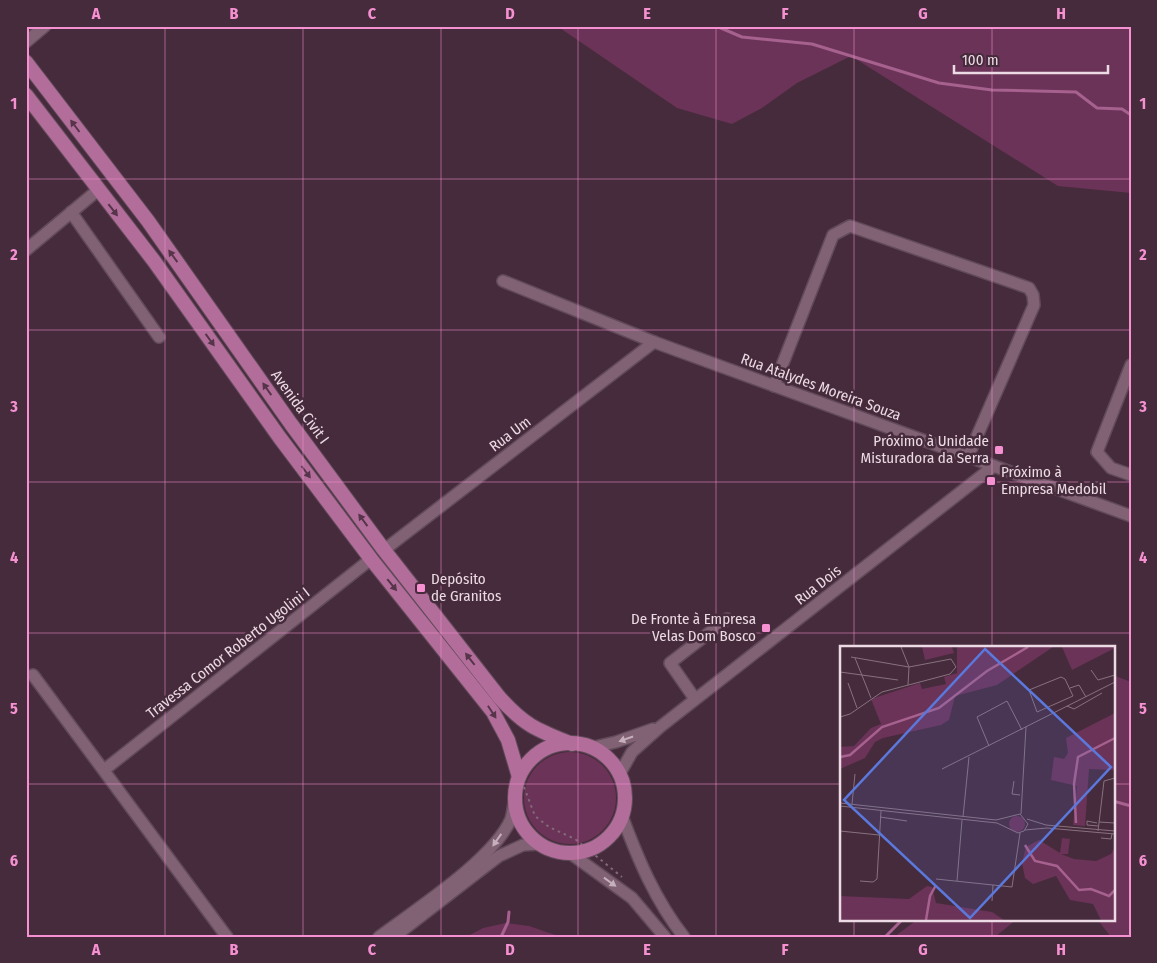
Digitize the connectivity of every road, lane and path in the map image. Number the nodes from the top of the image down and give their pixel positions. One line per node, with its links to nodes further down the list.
1 (45, 26): 2 (street)
2 (26, 42)
3 (26, 62): 17 (main road, Avenida Civit I, one-way to 3)
4 (26, 95): 5 (main road)
5 (98, 190): 6 (street); 18 (main road, one-way to 18)
6 (71, 212): 7 (street); 9 (street)
7 (26, 250)
8 (503, 281): 10 (street, Rua Atalydes Moreira Souza)
9 (159, 337)
10 (654, 342): 12 (street, Rua Atalydes Moreira Souza); 17 (street, Rua Um)
11 (1131, 365): 15 (street)
12 (774, 386): 13 (street, Rua Atalydes Moreira Souza); 13 (street)
13 (968, 457): 14 (street, Rua Atalydes Moreira Souza)
14 (994, 466): 16 (street, Rua Atalydes Moreira Souza); 21 (street, Rua Dois)
15 (1131, 475)
16 (1131, 516)
17 (384, 550): 23 (main road, Avenida Civit I, one-way to 17)
18 (371, 559): 25 (street, Travessa Comor Roberto Ugolini I); 27 (main road, one-way to 27)
19 (727, 619): 21 (street)
20 (33, 675): 25 (street)
21 (695, 699): 22 (street, Rua Dois)
22 (660, 727): 24 (street, Rua Dois, one-way to 24); 26 (street, Rua Dois)
23 (572, 744): 24 (main road); 27 (main road)
24 (590, 748): 26 (main road)
25 (104, 770): 32 (street)
26 (619, 775): 29 (main road)
27 (519, 777): 28 (main road)
28 (515, 796): 30 (main road); 33 (street, one-way to 33)
29 (622, 816): 31 (main road); 36 (street)
30 (539, 844): 31 (main road); 34 (street)
31 (570, 853): 35 (street, one-way to 35)
32 (223, 935)
33 (379, 937)
34 (394, 937)
35 (665, 937)
36 (684, 937)

